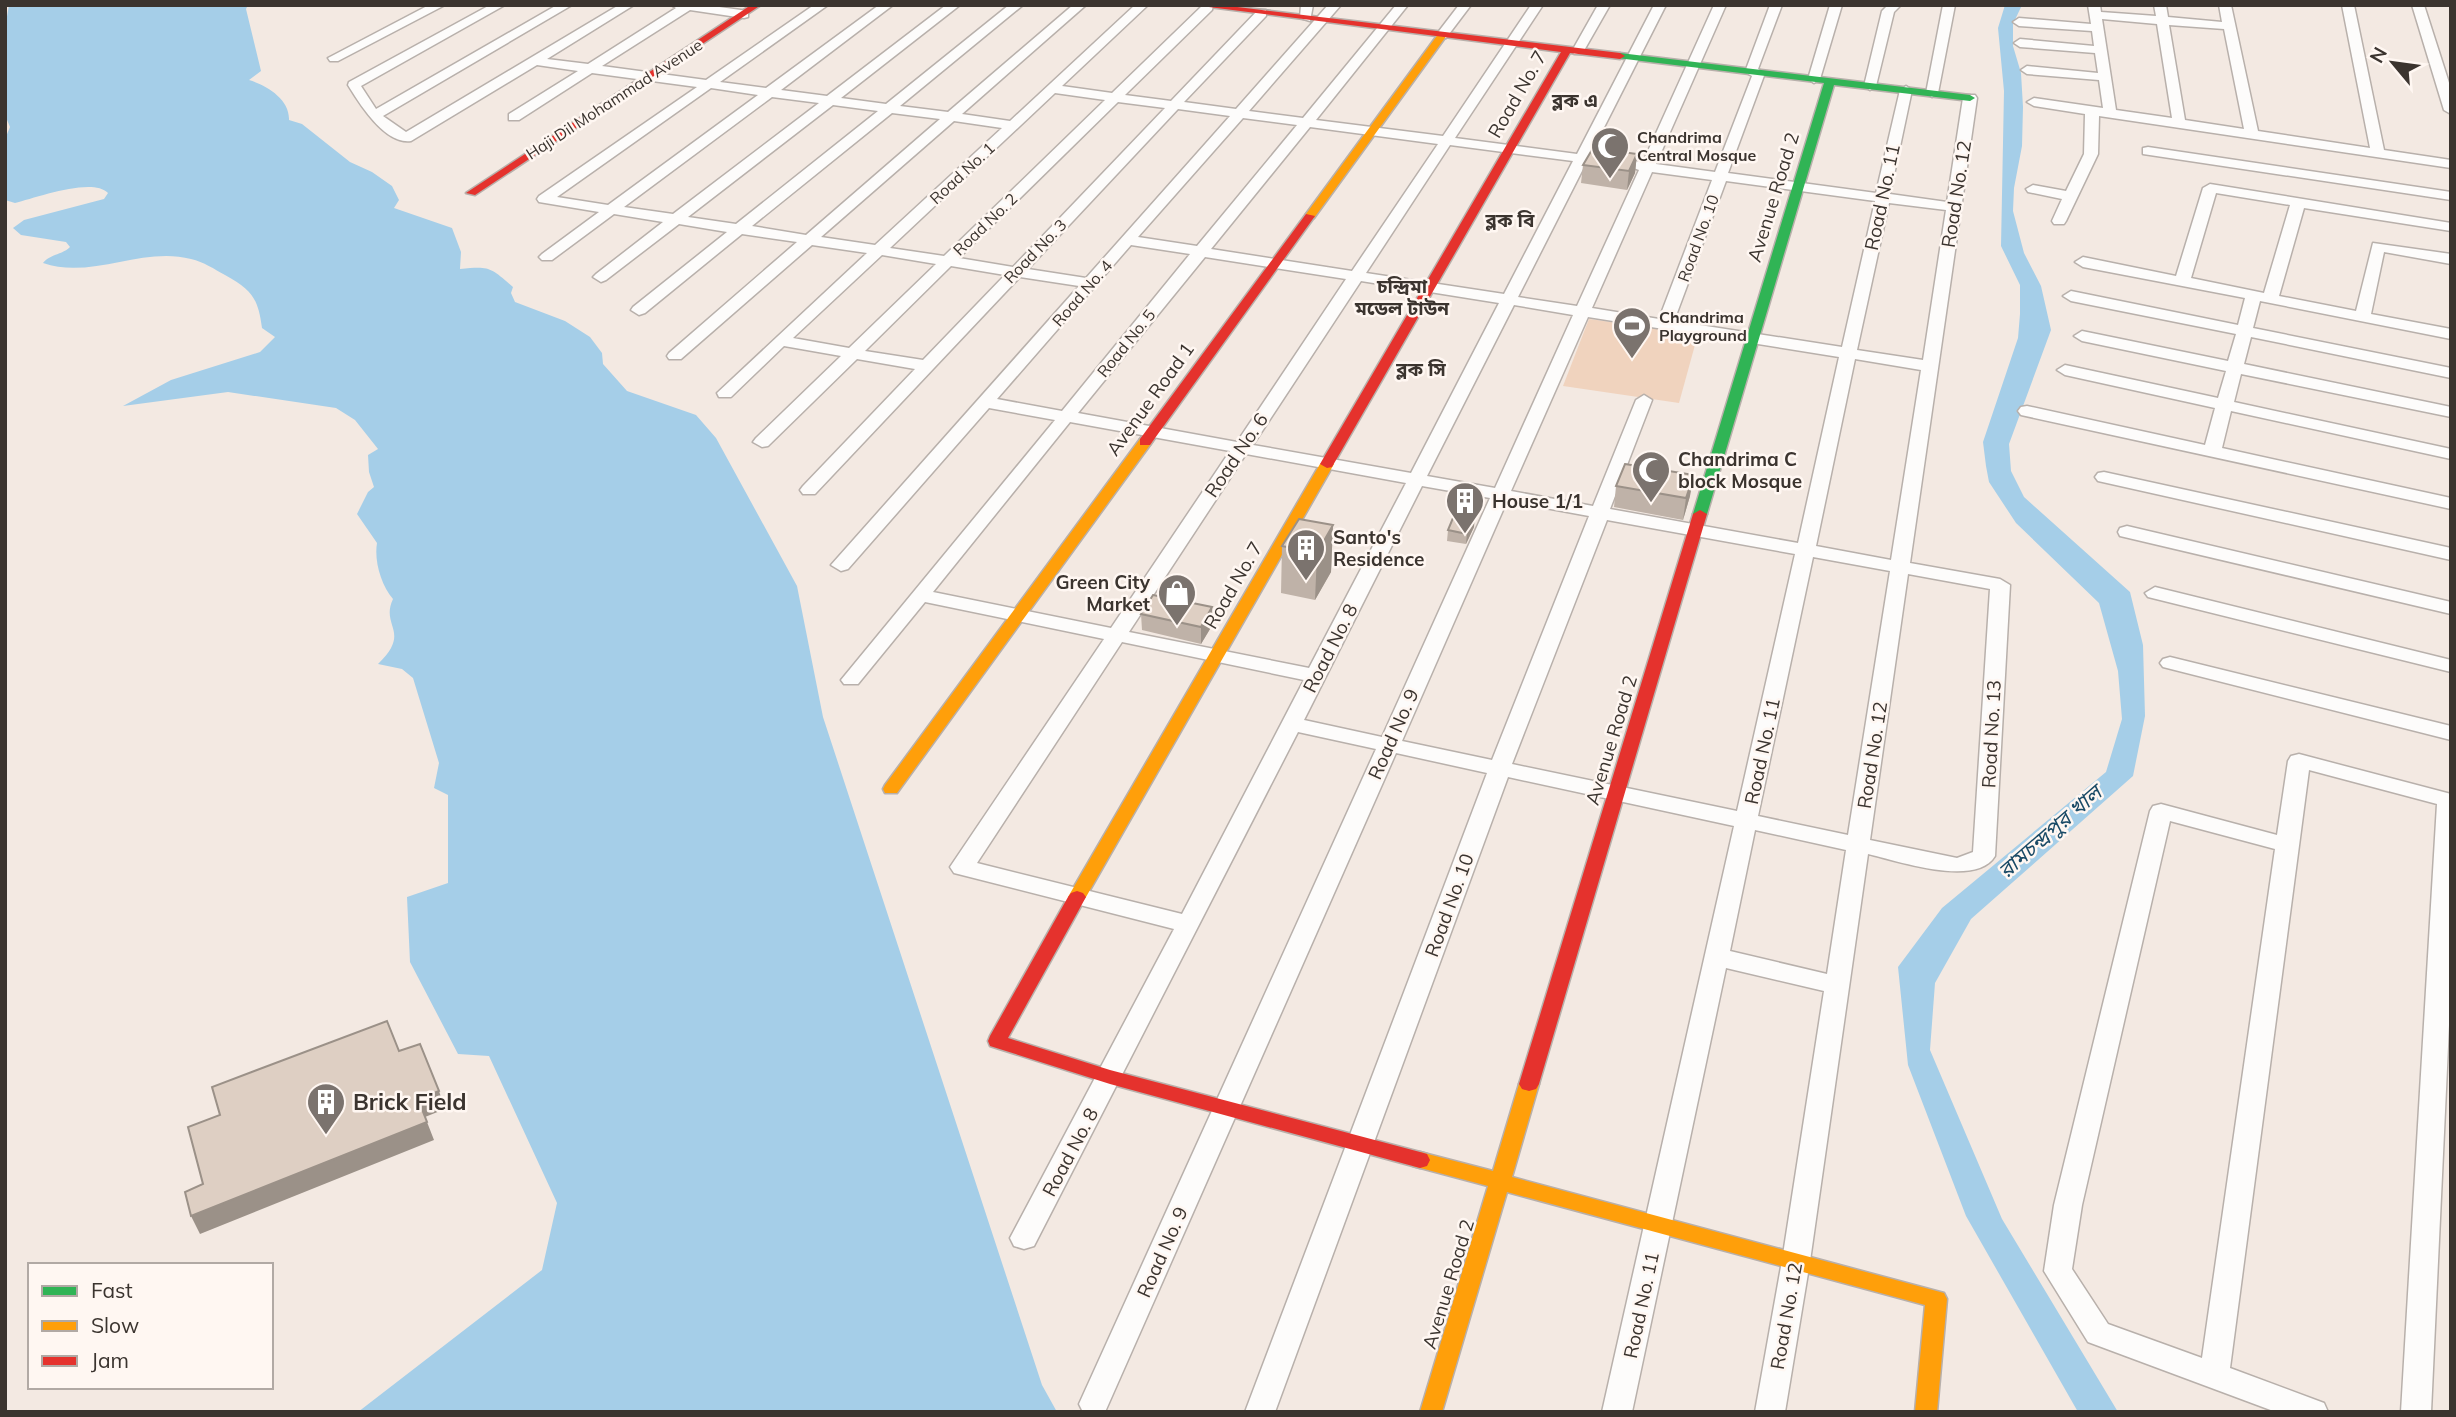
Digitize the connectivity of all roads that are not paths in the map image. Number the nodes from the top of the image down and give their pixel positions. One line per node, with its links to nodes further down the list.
1 (439, 5): 51 (street)
2 (499, 5): 51 (street)
3 (566, 5): 44 (street)
4 (628, 5): 46 (street)
5 (822, 5): 55 (street)
6 (887, 5): 59 (street)
7 (954, 5): 63 (street)
8 (1017, 5): 66 (street)
9 (1080, 5): 73 (street)
10 (1142, 5): 57 (street, Road No. 1)
11 (1335, 5): 30 (street, Road No. 4)
12 (1402, 5): 35 (street, Road No. 5)
13 (1465, 5): 36 (street)
14 (1537, 5): 37 (street, Road No. 6)
15 (1604, 5): 41 (street)
16 (1660, 5): 45 (street, Road No. 8)
17 (1720, 5): 47 (street, Road No. 9)
18 (1776, 5): 50 (street, Road No. 10)
19 (1836, 5): 54 (street)
20 (1895, 5): 56 (street)
21 (1949, 5): 60 (street)
22 (2160, 5): 32 (street)
23 (2225, 5): 34 (street)
24 (2348, 5): 82 (street)
25 (2418, 5): 39 (street)
26 (685, 6): 28 (street); 48 (street)
27 (1200, 6): 29 (street); 61 (street, Road No. 2)
28 (751, 10): 52 (street, Haji Dil Mohammad Avenue)
29 (1257, 10): 30 (street); 65 (street, Road No. 3)
30 (1312, 15): 35 (street); 69 (street, Road No. 4)
31 (2096, 16): 32 (street); 33 (street); 42 (street)
32 (2163, 20): 34 (street); 75 (street)
33 (2019, 22)
34 (2231, 26): 78 (street)
35 (1384, 27): 36 (street); 74 (street, Road No. 5)
36 (1442, 35): 37 (street); 77 (street, Avenue Road 1)
37 (1511, 43): 41 (street); 79 (street, Road No. 6)
38 (2020, 43): 42 (street)
39 (2431, 47): 40 (street); 68 (street)
40 (2451, 49)
41 (1573, 50): 45 (street); 80 (street, Road No. 7)
42 (2101, 50): 53 (street)
43 (454, 52): 44 (street)
44 (478, 56): 71 (street)
45 (1633, 57): 47 (street); 83 (street, Road No. 8)
46 (534, 61): 48 (street); 71 (street)
47 (1692, 65): 50 (street); 86 (street, Road No. 9)
48 (590, 68): 52 (street); 72 (street)
49 (2026, 70): 53 (street)
50 (1755, 72): 54 (street); 87 (street, Road No. 10)
51 (372, 76): 71 (street)
52 (650, 77): 55 (street); 90 (street, Haji Dil Mohammad Avenue)
53 (2104, 77): 70 (street)
54 (1822, 80): 56 (street); 88 (street, Avenue Road 2)
55 (708, 84): 59 (street); 97 (street)
56 (1870, 86): 58 (street)
57 (1052, 89): 61 (street); 76 (street, Road No. 1)
58 (1906, 90): 60 (street); 93 (street, Road No. 11)
59 (769, 93): 63 (street); 97 (street)
60 (1932, 93): 62 (street)
61 (1115, 97): 65 (street); 108 (street, Road No. 2)
62 (1970, 98): 96 (street, Road No. 12)
63 (831, 101): 66 (street); 98 (street)
64 (2034, 102): 67 (street)
65 (1175, 105): 69 (street); 111 (street, Road No. 3)
66 (889, 109): 73 (street); 101 (street)
67 (2092, 110): 70 (street); 91 (street)
68 (2451, 110)
69 (1240, 113): 74 (street); 103 (street, Road No. 4)
70 (2110, 113): 75 (street)
71 (374, 116)
72 (514, 117)
73 (949, 117): 76 (street); 102 (street)
74 (1306, 122): 77 (street); 105 (street, Road No. 5)
75 (2179, 123): 78 (street)
76 (1013, 125): 104 (street, Road No. 1)
77 (1372, 131): 79 (street); 110 (street, Avenue Road 1)
78 (2252, 134): 84 (street)
79 (1446, 141): 80 (street); 112 (street, Road No. 6)
80 (1510, 149): 83 (street); 116 (street, Road No. 7)
81 (2148, 150): 84 (street)
82 (2378, 153): 84 (street); 85 (street)
83 (1581, 158): 86 (street); 119 (street, Road No. 8)
84 (2323, 161): 92 (street); 95 (street)
85 (2451, 164)
86 (1647, 167): 87 (street); 121 (street, Road No. 9)
87 (1720, 177): 88 (street); 123 (street, Road No. 10)
88 (1798, 187): 93 (street); 127 (street, Avenue Road 2)
89 (2033, 189): 91 (street)
90 (471, 193)
91 (2069, 196): 99 (street)
92 (2451, 196)
93 (1882, 198): 96 (street); 130 (street, Road No. 11)
94 (2298, 203): 95 (street); 114 (street); 118 (street)
95 (2319, 206): 100 (street)
96 (1954, 207): 133 (street, Road No. 12)
97 (611, 209): 98 (street); 106 (street)
98 (674, 219): 101 (street); 113 (street)
99 (2059, 221)
100 (2451, 227)
101 (739, 229): 102 (street); 120 (street)
102 (809, 240): 104 (street); 131 (street)
103 (1128, 240): 105 (street); 115 (street, Road No. 4)
104 (878, 251): 108 (street); 128 (street, Road No. 1)
105 (1201, 251): 110 (street); 143 (street, Road No. 5)
106 (547, 257)
107 (2451, 259): 122 (street)
108 (947, 261): 111 (street); 129 (street, Road No. 2)
109 (2083, 262): 114 (street)
110 (1275, 263): 112 (street); 144 (street, Avenue Road 1)
111 (1016, 272): 115 (street); 132 (street, Road No. 3)
112 (1356, 276): 116 (street); 146 (street, Road No. 6)
113 (601, 277)
114 (2182, 282): 118 (street)
115 (1090, 283): 139 (street, Road No. 4)
116 (1430, 287): 119 (street); 149 (street, Road No. 7)
117 (2071, 296): 124 (street)
118 (2262, 297): 122 (street); 124 (street)
119 (1509, 300): 121 (street); 151 (street, Road No. 8)
120 (639, 310)
121 (1582, 311): 123 (street); 153 (street, Road No. 9)
122 (2362, 317): 125 (street)
123 (1665, 324): 127 (street)
124 (2244, 331): 134 (street); 136 (street)
125 (2451, 334)
126 (2082, 336): 134 (street)
127 (1753, 338): 130 (street); 156 (street, Avenue Road 2)
128 (781, 341): 129 (street); 137 (street, Road No. 1)
129 (852, 353): 132 (street); 145 (street, Road No. 2)
130 (1848, 353): 133 (street); 158 (street, Road No. 11)
131 (675, 356)
132 (926, 366): 152 (street, Road No. 3)
133 (1930, 366): 161 (street, Road No. 12)
134 (2235, 368): 140 (street); 142 (street)
135 (2065, 370): 140 (street)
136 (2451, 373)
137 (725, 393)
138 (1644, 400): 155 (street, Road No. 10)
139 (986, 402): 143 (street); 160 (street, Road No. 4)
140 (2224, 405): 147 (street); 148 (street)
141 (2027, 411): 147 (street)
142 (2451, 412)
143 (1066, 416): 144 (street); 163 (street, Road No. 5)
144 (1152, 432): 146 (street); 165 (street, Avenue Road 1)
145 (761, 442)
146 (1241, 448): 149 (street); 166 (street, Road No. 6)
147 (2212, 451): 154 (street)
148 (2451, 454)
149 (1328, 463): 151 (street); 167 (street, Road No. 7)
150 (2104, 477): 159 (street)
151 (1416, 480): 153 (street); 170 (street, Road No. 8)
152 (809, 490)
153 (1500, 495): 155 (street); 174 (street, Road No. 9)
154 (2451, 504)
155 (1601, 513): 156 (street); 175 (street, Road No. 10)
156 (1696, 530): 158 (street); 177 (street, Avenue Road 2)
157 (2127, 532): 164 (street)
158 (1805, 550): 161 (street); 179 (street, Road No. 11)
159 (2451, 554)
160 (842, 565)
161 (1900, 567): 180 (street, Road No. 12); 180 (street, Road No. 13)
162 (2155, 593): 169 (street)
163 (920, 595): 165 (street); 171 (street, Road No. 5)
164 (2451, 608)
165 (1018, 615): 166 (street); 176 (street, Avenue Road 1)
166 (1116, 635): 167 (street); 182 (street, Road No. 6)
167 (1216, 655): 170 (street); 182 (street, Road No. 7)
168 (2170, 663): 173 (street)
169 (2451, 666)
170 (1316, 676): 172 (street, Road No. 8)
171 (851, 680)
172 (1291, 724): 174 (street); 183 (street, Road No. 8)
173 (2451, 733)
174 (1389, 745): 175 (street); 187 (street, Road No. 9)
175 (1500, 768): 177 (street); 188 (street, Road No. 10)
176 (891, 789)
177 (1617, 793): 179 (street); 189 (street, Avenue Road 2)
178 (2449, 801): 181 (street); 201 (street)
179 (1746, 821): 180 (street); 184 (street, Road No. 11)
180 (1858, 844): 185 (street, Road No. 12)
181 (2287, 845): 193 (street); 193 (street)
182 (1078, 895): 183 (street); 186 (street, Road No. 7)
183 (1189, 924): 186 (street, Road No. 8)
184 (1717, 957): 185 (street); 190 (street, Road No. 11)
185 (1837, 985): 192 (street, Road No. 12)
186 (1110, 1077): 187 (street); 191 (street, Road No. 8)
187 (1226, 1108): 188 (street); 194 (street, Road No. 9)
188 (1360, 1144): 189 (street); 195 (street, Road No. 10)
189 (1500, 1182): 190 (street); 196 (street, Avenue Road 2)
190 (1658, 1224): 192 (street); 197 (street, Road No. 11)
191 (1024, 1238)
192 (1796, 1261): 198 (street, Road No. 12); 199 (street)
193 (2214, 1375): 200 (street)
194 (1094, 1404)
195 (1260, 1412)
196 (1431, 1412)
197 (1617, 1412)
198 (1770, 1412)
199 (1926, 1412)
200 (2314, 1412)
201 (2416, 1412)

